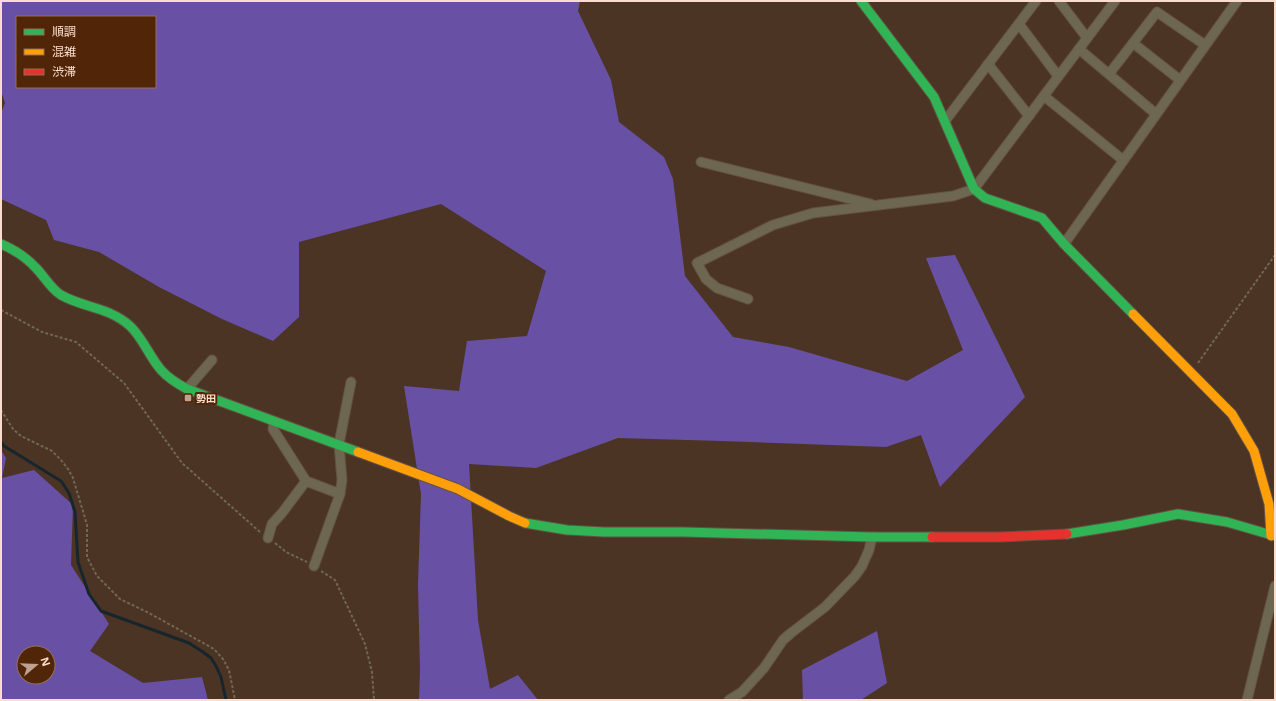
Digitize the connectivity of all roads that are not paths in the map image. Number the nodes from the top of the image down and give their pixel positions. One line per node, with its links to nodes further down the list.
1 (861, 1): 18 (street)
2 (1036, 1): 6 (street)
3 (1059, 1): 7 (street)
4 (1115, 1): 7 (street)
5 (1237, 1): 9 (street)
6 (1019, 24): 11 (street); 13 (street)
7 (1087, 38): 10 (street)
8 (1133, 43): 9 (street); 12 (street); 14 (street)
9 (1205, 45): 14 (street)
10 (1079, 49): 12 (street); 13 (street)
11 (988, 64): 17 (street); 18 (street)
12 (1109, 74): 16 (street)
13 (1058, 76): 15 (street)
14 (1180, 80): 16 (street)
15 (1044, 96): 17 (street); 19 (street)
16 (1156, 114): 19 (street)
17 (1029, 116): 21 (street)
18 (945, 121): 21 (street)
19 (1124, 160): 24 (street)
20 (701, 162): 22 (street)
21 (974, 189): 22 (street); 24 (street)
22 (876, 206): 25 (street)
23 (1, 244): 28 (street)
24 (1064, 244): 33 (street)
25 (748, 300)
26 (212, 360): 28 (street)
27 (351, 382): 30 (street)
28 (187, 389): 29 (street)
29 (274, 422): 30 (street); 31 (street)
30 (339, 444): 32 (street); 34 (street)
31 (306, 481): 32 (street); 35 (street)
32 (340, 494): 36 (street)
33 (1273, 536): 34 (street)
34 (872, 537): 38 (street)
35 (268, 538)
36 (314, 566)
37 (1275, 586): 40 (street)
38 (743, 696): 39 (street)
39 (729, 700)
40 (1247, 700)

